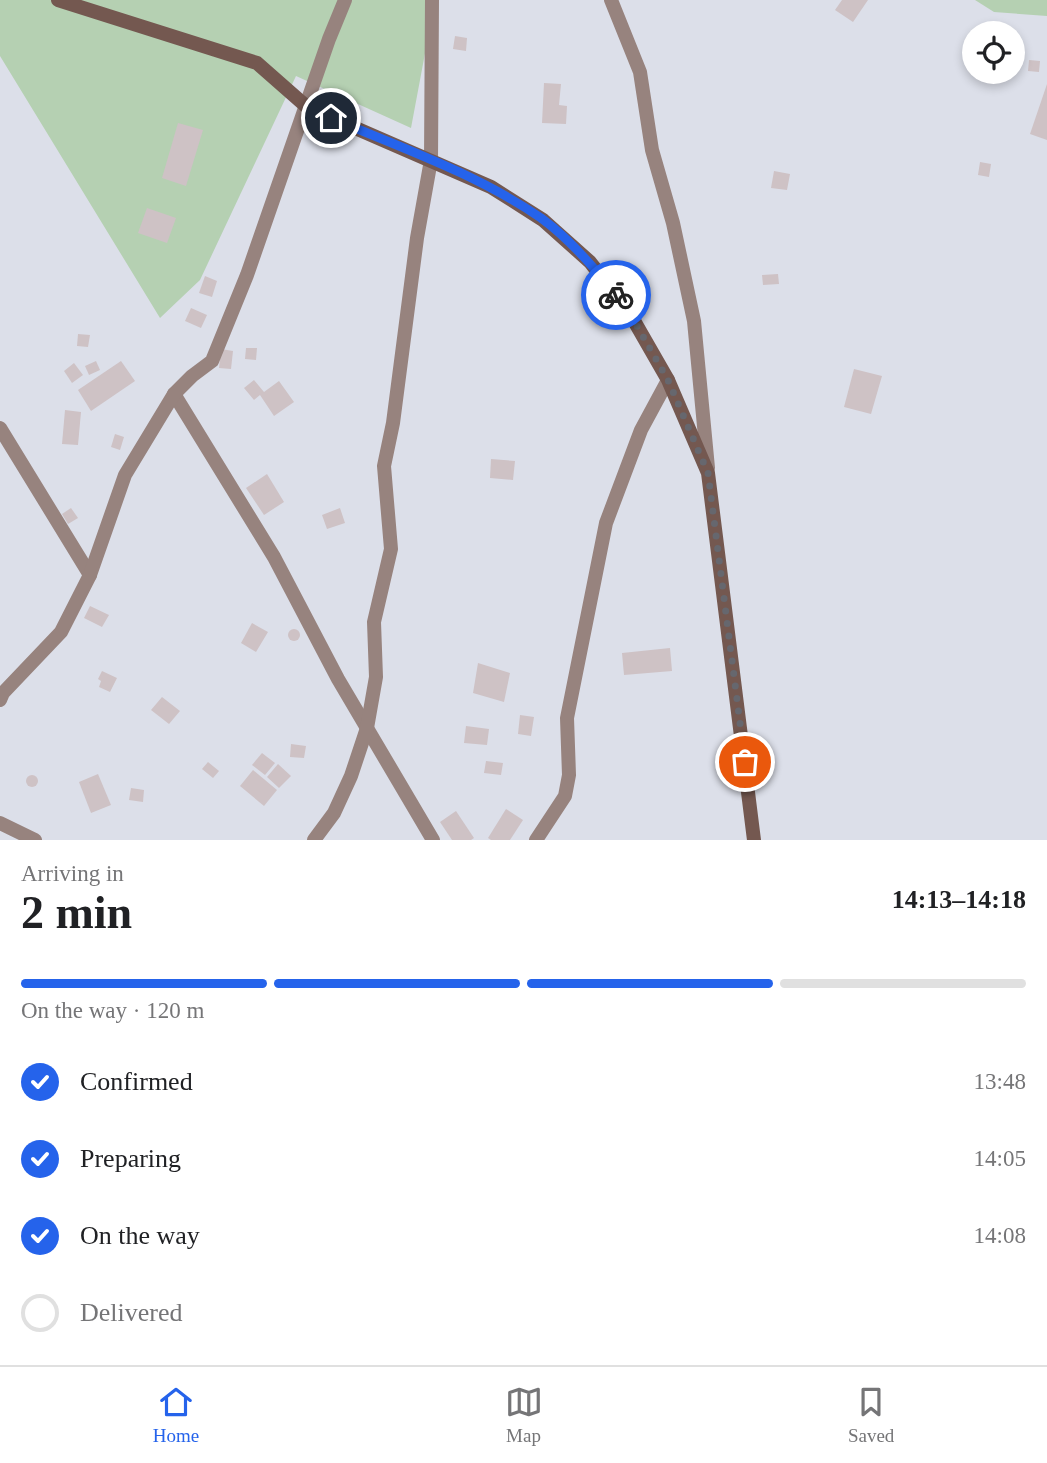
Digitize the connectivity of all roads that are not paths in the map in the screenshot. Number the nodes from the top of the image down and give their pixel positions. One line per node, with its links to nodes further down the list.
1 (58, 0): 5 (street)
2 (345, 0): 5 (street)
3 (432, 0): 6 (street)
4 (611, 0): 10 (street)
5 (307, 107): 6 (street); 8 (street)
6 (431, 160): 7 (street); 13 (street)
7 (668, 380): 10 (street); 18 (street)
8 (174, 394): 11 (street); 13 (street)
9 (0, 428): 11 (street)
10 (708, 473): 19 (street)
11 (90, 575): 12 (street)
12 (1, 695)
13 (367, 728): 16 (street); 17 (street)
14 (0, 823): 15 (street)
15 (35, 840)
16 (314, 840)
17 (433, 840)
18 (536, 840)
19 (754, 840)

